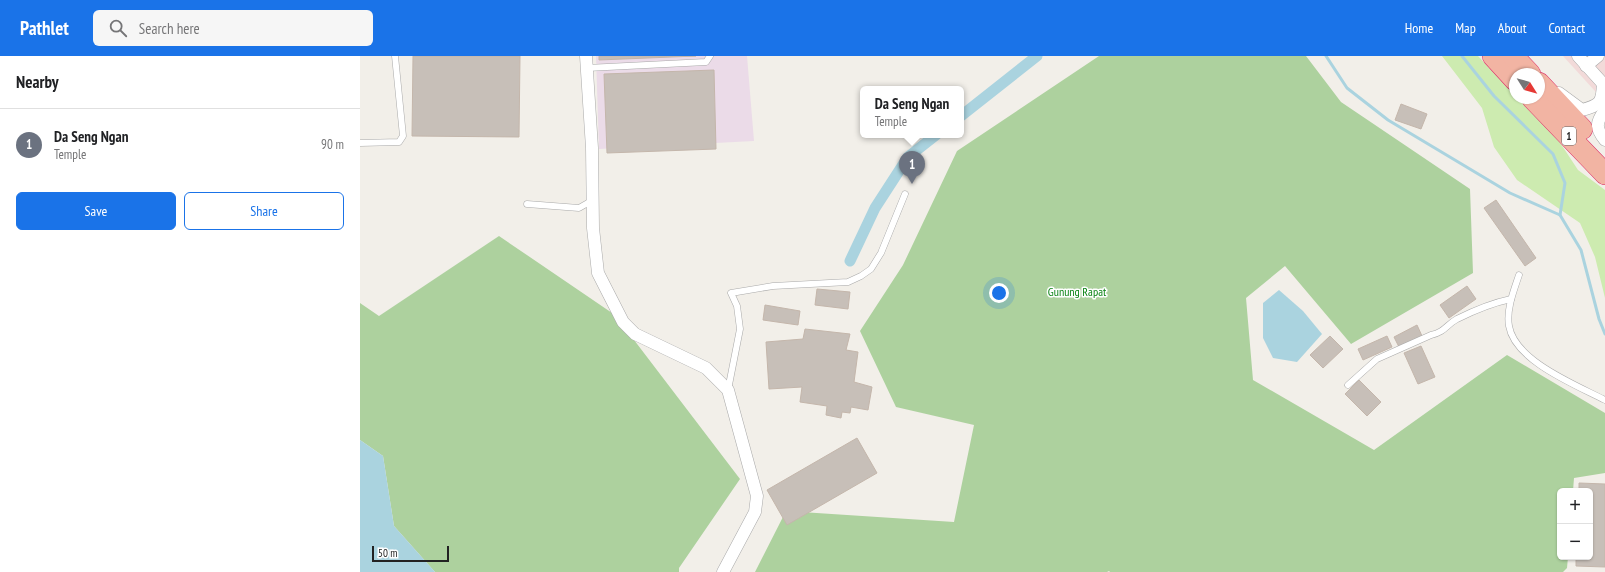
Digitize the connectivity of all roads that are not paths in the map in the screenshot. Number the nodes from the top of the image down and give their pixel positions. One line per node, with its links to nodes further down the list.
1 (395, 56): 18 (lane)
2 (586, 56): 9 (street)
3 (710, 56): 9 (lane)
4 (1493, 56): 11 (highway)
5 (1513, 56): 10 (highway)
6 (1578, 56): 8 (street)
7 (1598, 56): 8 (street)
8 (1586, 66): 13 (street)
9 (587, 68): 22 (street)
10 (1524, 68)
11 (1509, 73)
12 (1545, 85): 13 (street)
13 (1604, 85)
14 (1545, 89): 19 (highway, 1)
15 (1538, 104): 20 (highway, 1)
16 (1605, 110): 17 (street)
17 (1605, 140)
18 (360, 142)
19 (1605, 153)
20 (1605, 174)
21 (905, 194): 27 (lane)
22 (593, 200): 23 (lane); 27 (street)
23 (527, 204)
24 (1519, 275): 25 (lane)
25 (1511, 299): 26 (lane); 28 (lane)
26 (1348, 384)
27 (728, 390): 29 (street)
28 (1605, 400)
29 (723, 572)

